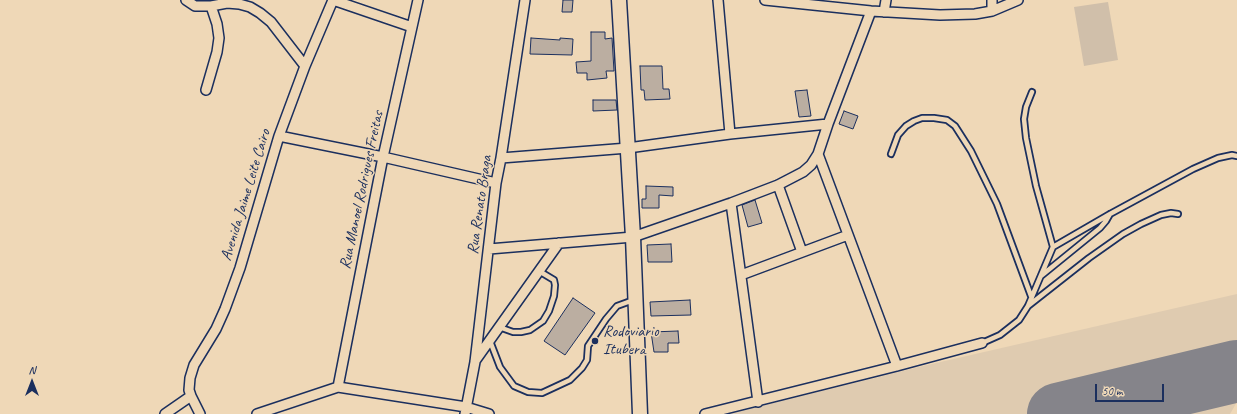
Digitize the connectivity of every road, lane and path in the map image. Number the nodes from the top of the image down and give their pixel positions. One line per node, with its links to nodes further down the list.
1 (186, 0): 11 (street)
2 (332, 0): 15 (street); 16 (street, Avenida Jaime Leite Cairo)
3 (418, 0): 15 (street, Rua Manoel Rodrigues Freitas)
4 (525, 0): 27 (street, Rua Renato Braga)
5 (619, 0): 22 (main road)
6 (718, 0): 20 (street)
7 (766, 0): 12 (street)
8 (886, 0): 14 (street)
9 (992, 0): 13 (street)
10 (1018, 0): 13 (street)
11 (211, 6): 16 (street); 17 (street)
12 (871, 11): 14 (street); 19 (street)
13 (992, 11): 14 (street)
14 (884, 12)
15 (412, 27): 26 (street, Rua Manoel Rodrigues Freitas)
16 (306, 66): 21 (street, Avenida Jaime Leite Cairo)
17 (206, 90)
18 (1032, 92): 36 (lane)
19 (828, 124): 20 (street); 23 (street)
20 (730, 134): 22 (street)
21 (279, 136): 26 (street); 51 (street, Avenida Jaime Leite Cairo)
22 (628, 148): 27 (street); 34 (main road)
23 (818, 154): 29 (street); 33 (street)
24 (891, 154): 42 (lane)
25 (1237, 156): 31 (lane)
26 (384, 157): 28 (street); 50 (street, Rua Manoel Rodrigues Freitas)
27 (501, 158): 28 (street, Rua Renato Braga)
28 (496, 183): 37 (street, Rua Renato Braga)
29 (778, 185): 30 (street); 38 (street)
30 (731, 203): 34 (street); 40 (street)
31 (1110, 214): 36 (lane); 41 (lane)
32 (1178, 214): 44 (lane)
33 (848, 235): 38 (street); 49 (street)
34 (633, 237): 35 (street); 43 (main road)
35 (559, 243): 37 (street); 39 (street)
36 (1053, 247): 41 (lane)
37 (489, 249): 48 (street, Rua Renato Braga)
38 (802, 252): 40 (street)
39 (539, 271): 45 (street); 45 (lane)
40 (741, 275): 52 (street)
41 (1040, 277): 42 (lane)
42 (1031, 296): 44 (lane)
43 (635, 301): 46 (lane); 58 (main road)
44 (1028, 306): 47 (lane)
45 (499, 327): 46 (street)
46 (490, 341): 48 (street)
47 (982, 343): 49 (street)
48 (474, 362): 53 (street, Rua Renato Braga)
49 (898, 366): 52 (street)
50 (338, 387): 53 (street); 56 (street)
51 (191, 396): 54 (street); 55 (street)
52 (758, 402): 59 (street)
53 (465, 411): 57 (street)
54 (165, 414)
55 (200, 414)
56 (257, 414)
57 (489, 414)
58 (640, 414)
59 (705, 414)

